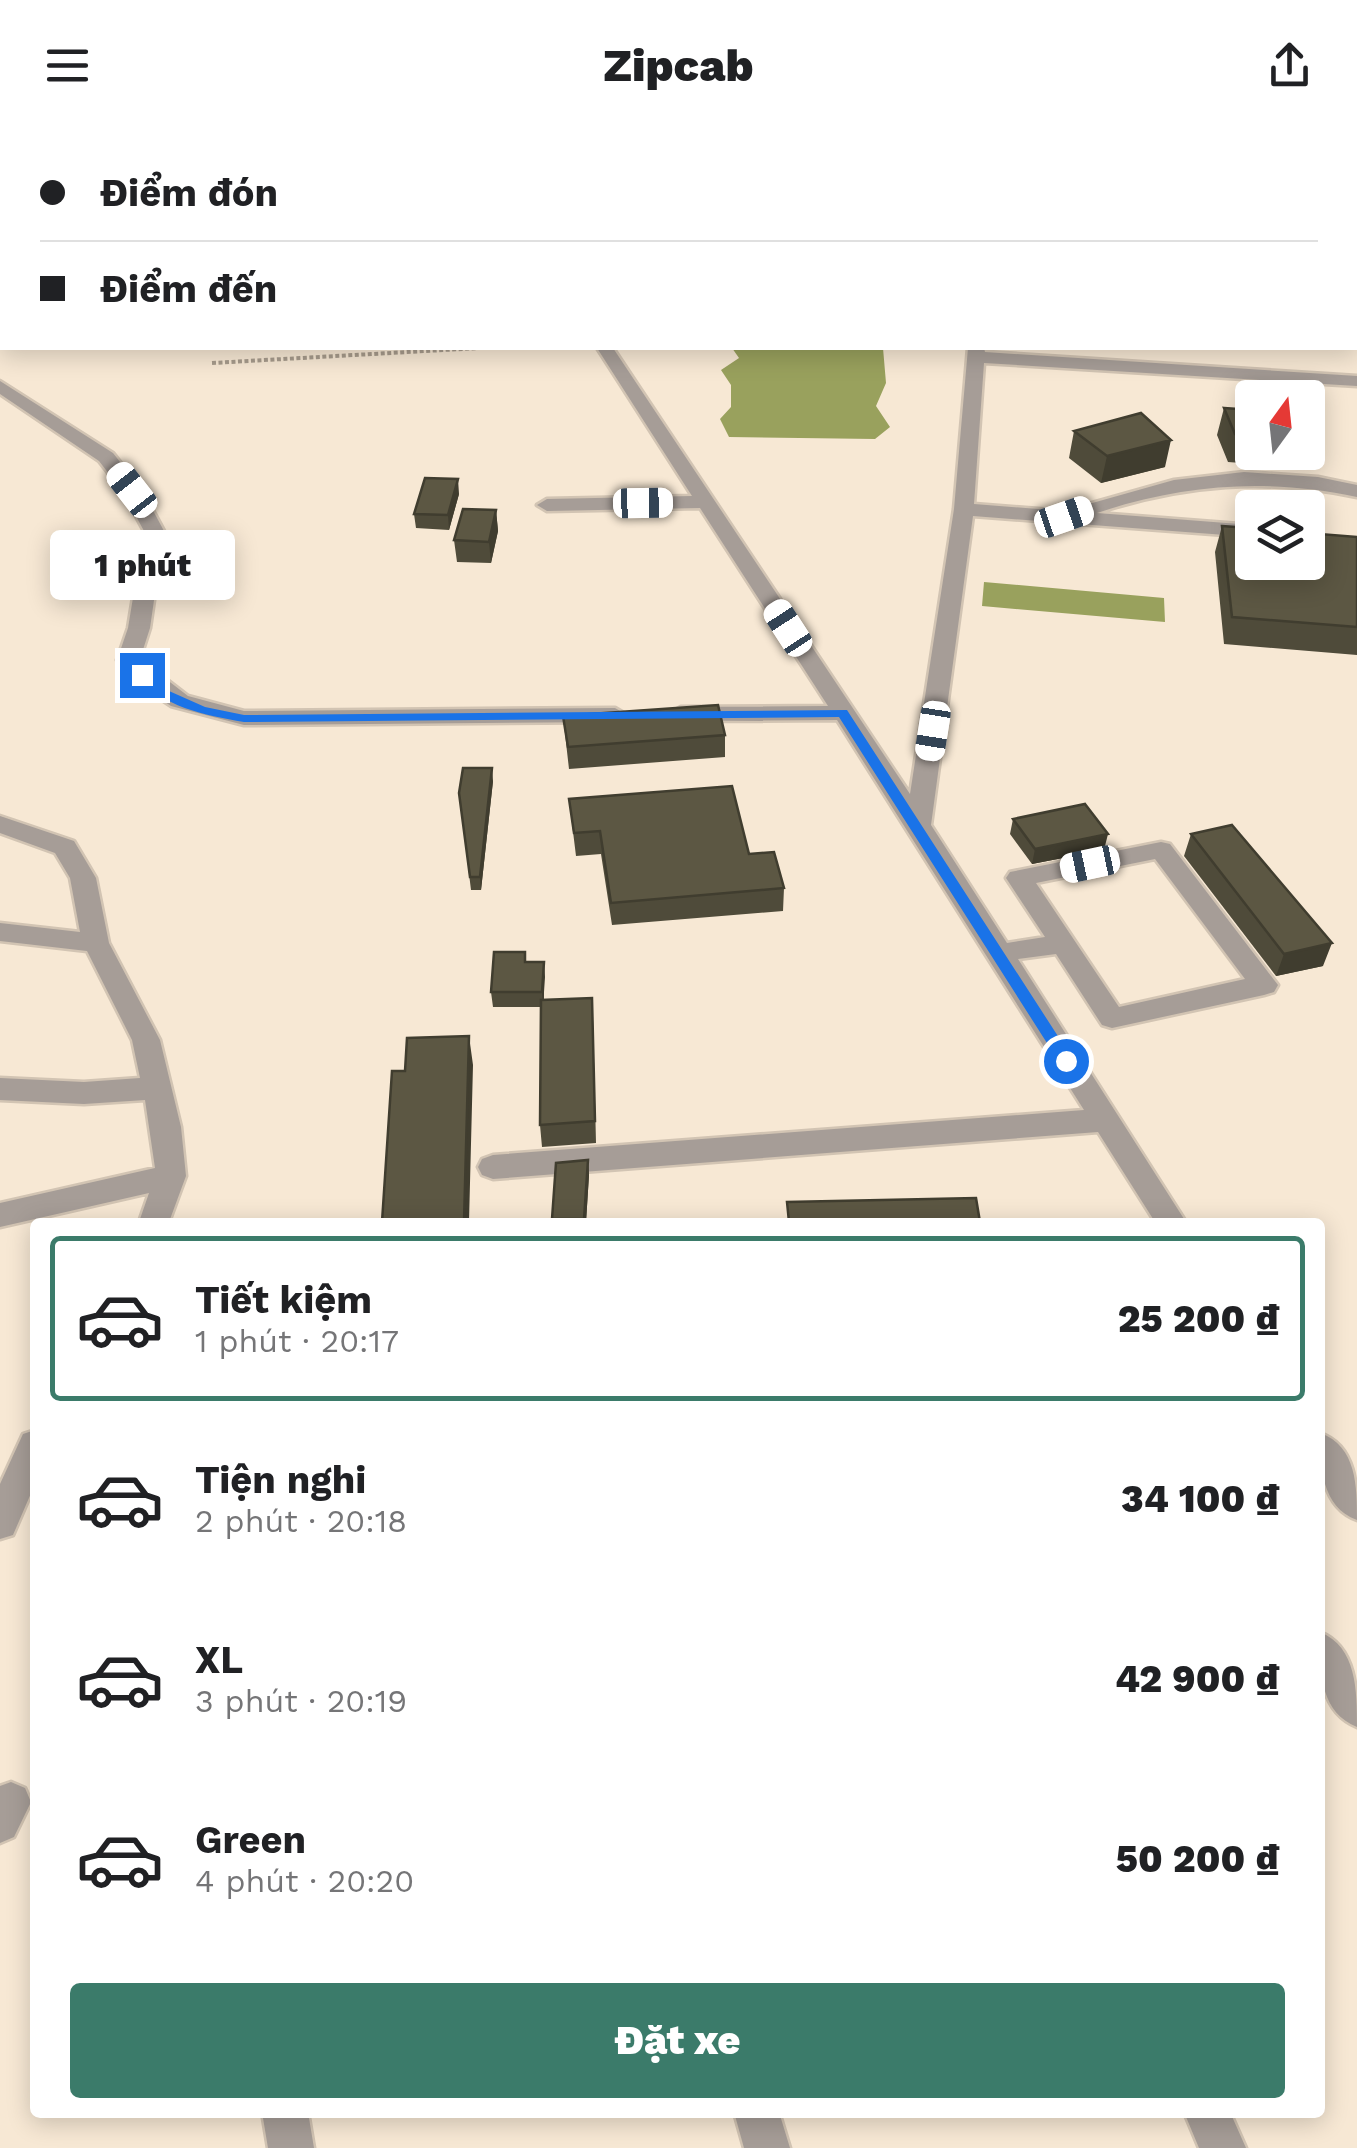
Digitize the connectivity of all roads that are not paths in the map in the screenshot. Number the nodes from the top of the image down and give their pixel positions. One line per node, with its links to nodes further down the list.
1 (605, 350): 6 (street)
2 (976, 352): 3 (street); 8 (street)
3 (1357, 381)
4 (0, 386): 11 (street)
5 (1357, 491): 9 (street)
6 (707, 502): 7 (street); 11 (street)
7 (547, 505)
8 (964, 510): 9 (street); 13 (street)
9 (1064, 517): 10 (street)
10 (1235, 530)
11 (843, 713): 13 (street)
12 (0, 824): 15 (street)
13 (918, 825): 17 (street)
14 (0, 932): 15 (street)
15 (96, 943): 18 (street)
16 (1062, 944): 16 (street); 17 (street)
17 (998, 954): 20 (street)
18 (157, 1088): 19 (street); 22 (street)
19 (0, 1089)
20 (1104, 1120): 21 (street); 25 (street)
21 (493, 1167)
22 (171, 1176): 23 (street); 24 (street)
23 (0, 1214)
24 (155, 1218)
25 (1168, 1218)
26 (30, 1456): 29 (street)
27 (1325, 1456): 28 (street)
28 (1357, 1504)
29 (0, 1519)
30 (1325, 1658): 31 (street)
31 (1357, 1708)
32 (286, 2118): 35 (street)
33 (758, 2118): 36 (street)
34 (1209, 2118): 37 (street)
35 (292, 2148)
36 (768, 2148)
37 (1223, 2148)

